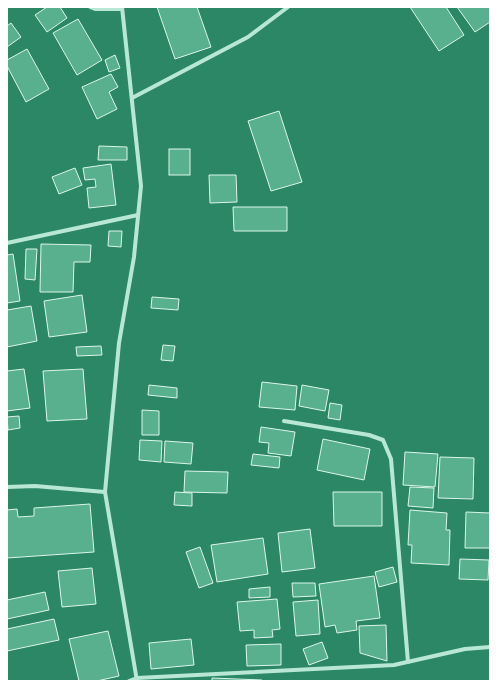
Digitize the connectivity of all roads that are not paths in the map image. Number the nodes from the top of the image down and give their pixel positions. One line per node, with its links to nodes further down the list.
1 (90, 7): 3 (street)
2 (288, 7): 4 (street)
3 (122, 8): 4 (street)
4 (132, 98): 5 (street)
5 (138, 215): 6 (street); 9 (street)
6 (7, 243)
7 (284, 421): 11 (street)
8 (7, 487): 9 (street)
9 (105, 492): 12 (street)
10 (490, 647): 11 (street)
11 (408, 662): 12 (street)
12 (137, 679): 13 (street)
13 (129, 681)

